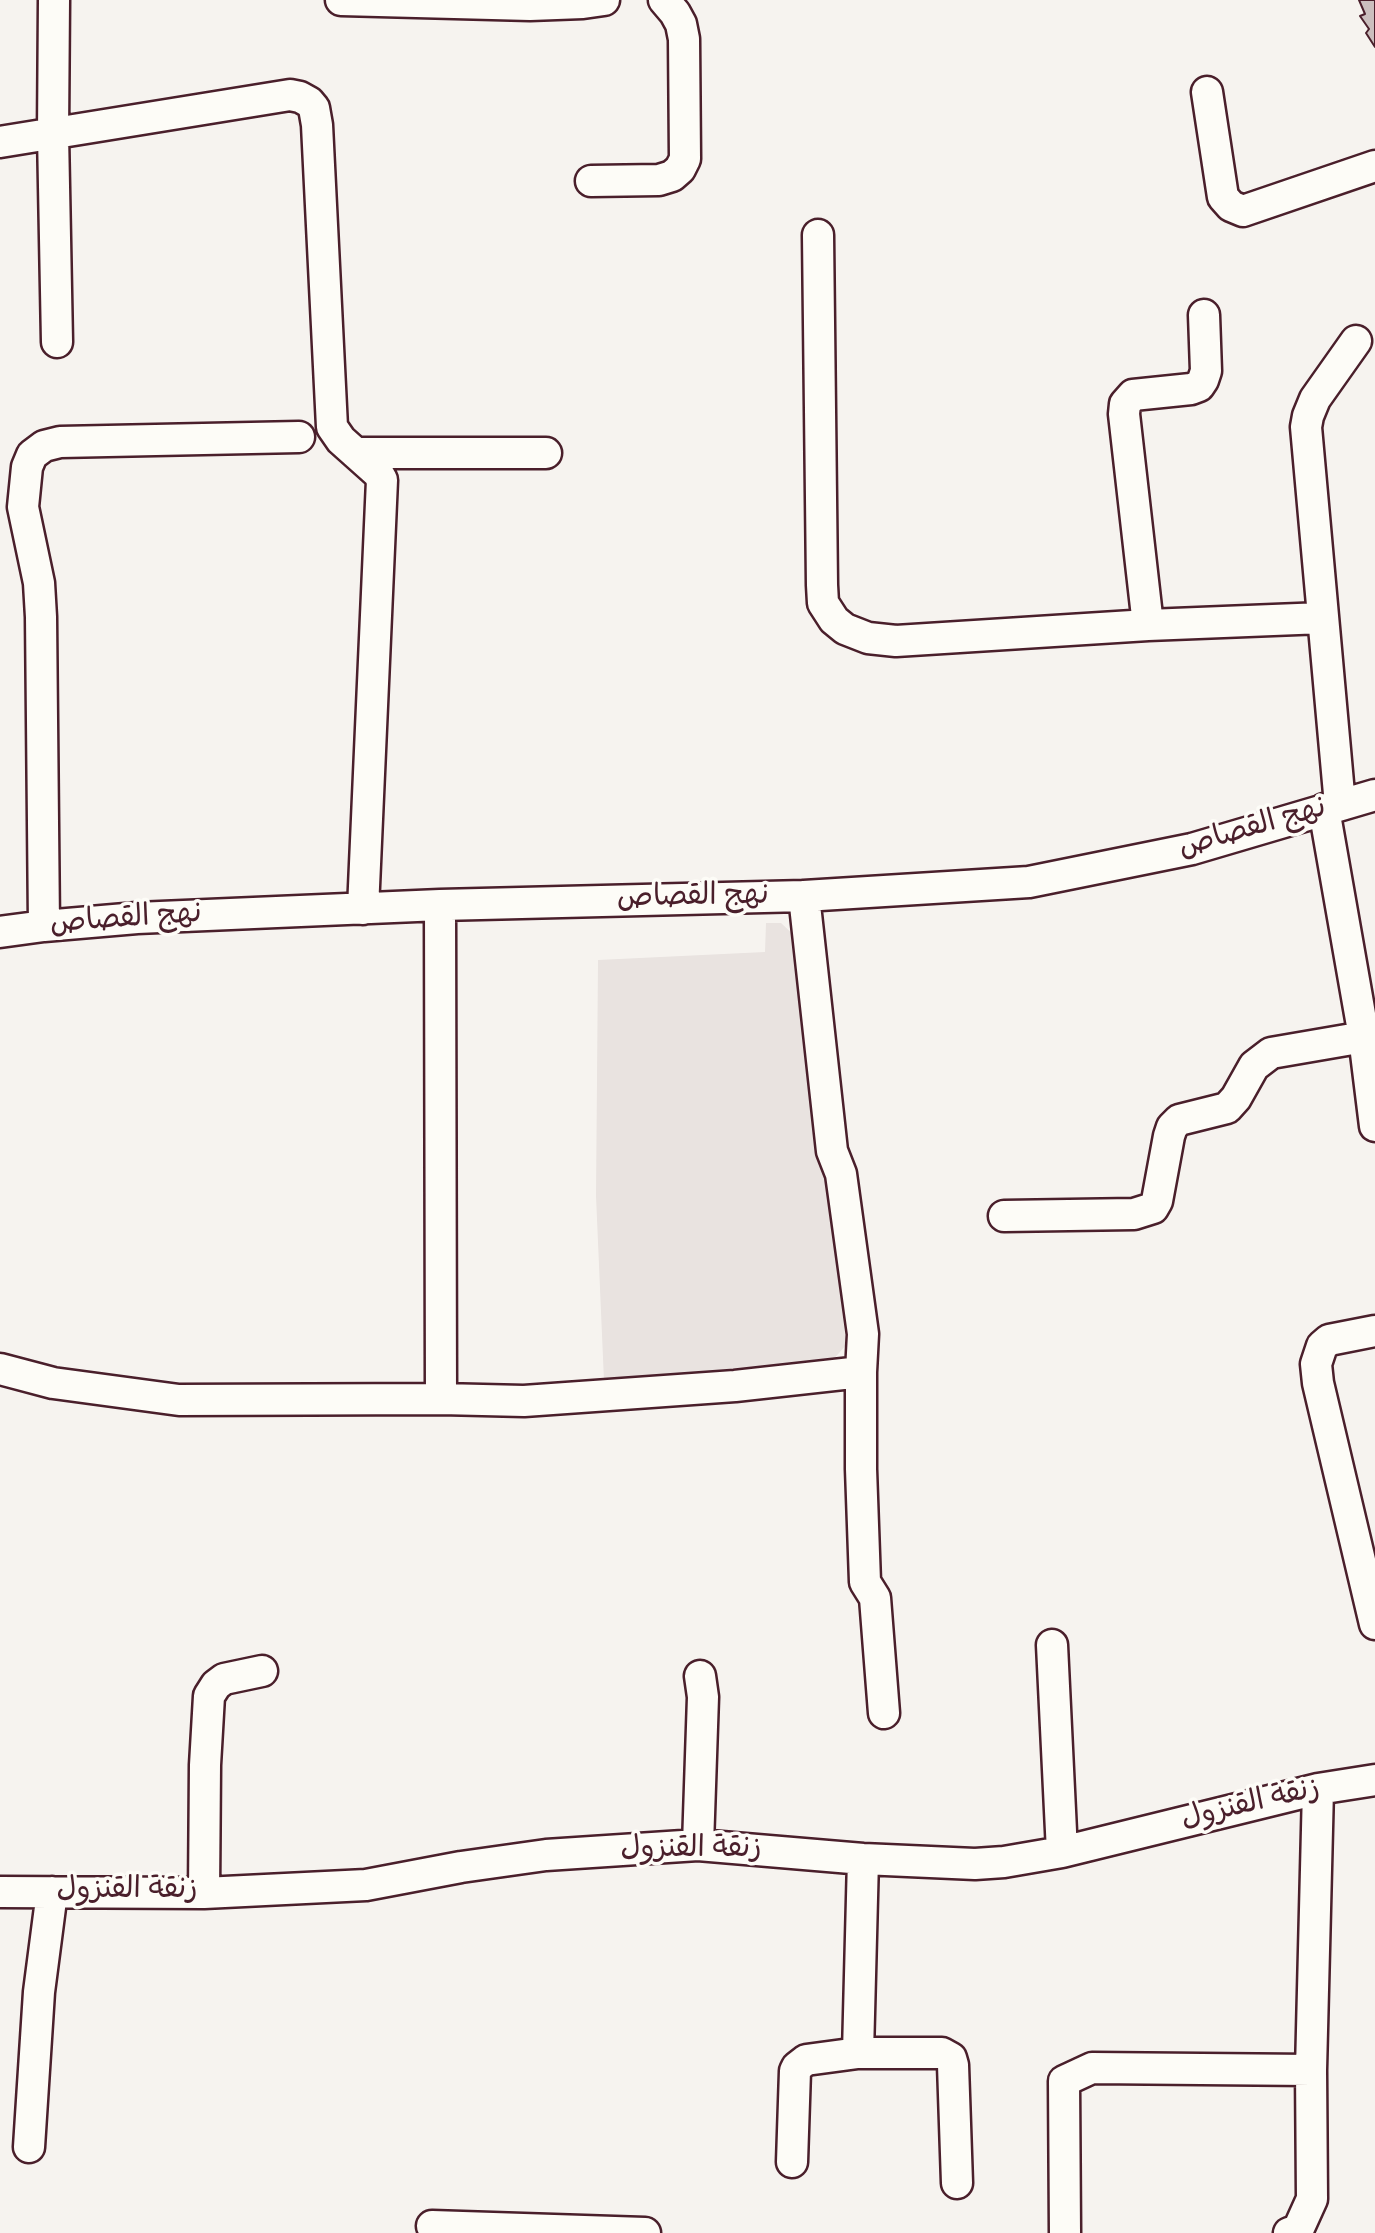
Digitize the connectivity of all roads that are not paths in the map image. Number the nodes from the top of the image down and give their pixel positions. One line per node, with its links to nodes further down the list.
1 (54, 0): 6 (street)
2 (341, 0): 3 (street)
3 (604, 0)
4 (664, 0): 9 (street)
5 (1207, 92): 8 (street)
6 (53, 134): 7 (street); 13 (street); 15 (street)
7 (0, 142)
8 (1375, 166)
9 (591, 181)
10 (818, 235): 19 (street)
11 (1204, 315): 19 (street)
12 (1356, 341): 18 (street)
13 (57, 342)
14 (299, 437): 17 (street)
15 (356, 453): 16 (street); 24 (street)
16 (546, 453)
17 (11, 507): 25 (street)
18 (1323, 618): 19 (street); 21 (street)
19 (1148, 625)
20 (1375, 795): 21 (street, نهج القصاص)
21 (1332, 807): 22 (street, نهج القصاص); 27 (street)
22 (804, 896): 23 (street, نهج القصاص); 32 (street)
23 (440, 905): 24 (street, نهج القصاص); 33 (street)
24 (363, 909): 25 (street, نهج القصاص)
25 (44, 926): 26 (street, نهج القصاص)
26 (0, 932)
27 (1364, 1037): 28 (street); 29 (street)
28 (1375, 1126)
29 (1004, 1216)
30 (1375, 1331): 34 (street)
31 (0, 1369): 33 (street)
32 (861, 1372): 33 (street); 38 (street)
33 (441, 1399)
34 (1375, 1624)
35 (1052, 1645): 42 (street)
36 (262, 1671): 46 (street)
37 (700, 1676): 41 (street)
38 (884, 1713)
39 (1375, 1780): 40 (street, زنقة القنزول)
40 (1318, 1790): 42 (street, زنقة القنزول); 48 (street)
41 (698, 1845): 43 (street, زنقة القنزول); 46 (street, زنقة القنزول)
42 (1062, 1852): 43 (street, زنقة القنزول)
43 (863, 1859): 47 (street)
44 (0, 1892): 45 (street, زنقة القنزول)
45 (52, 1892): 46 (street, زنقة القنزول); 49 (street)
46 (204, 1893)
47 (858, 2053): 50 (street); 51 (street)
48 (1311, 2070): 54 (street); 55 (street)
49 (29, 2147)
50 (792, 2162)
51 (957, 2183)
52 (432, 2226): 53 (street)
53 (645, 2233)
54 (1065, 2233)
55 (1289, 2233)

